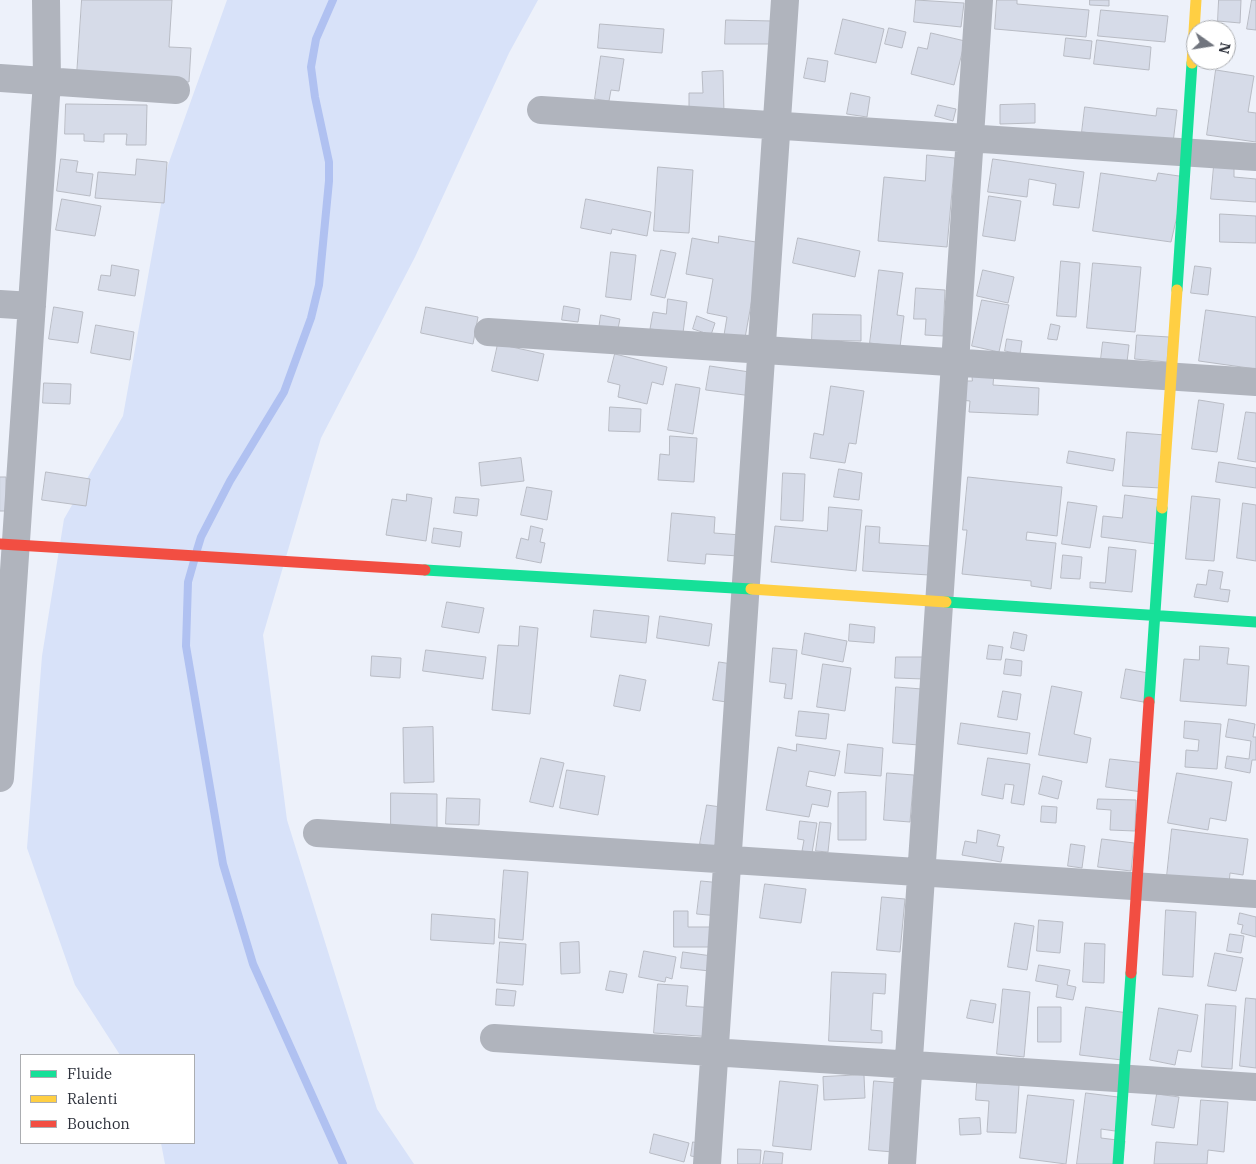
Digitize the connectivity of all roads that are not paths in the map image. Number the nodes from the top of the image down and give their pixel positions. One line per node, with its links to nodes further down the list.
1 (46, 0): 6 (street)
2 (785, 0): 9 (street)
3 (980, 0): 10 (street)
4 (1196, 0): 11 (street)
5 (0, 78): 6 (street)
6 (47, 82): 7 (street); 14 (street)
7 (176, 90)
8 (541, 110): 9 (street)
9 (777, 125): 10 (street); 16 (street)
10 (970, 138): 11 (street); 17 (street)
11 (1186, 152): 12 (street); 18 (street)
12 (1256, 156)
13 (0, 304): 14 (street)
14 (32, 306): 20 (street)
15 (488, 332): 16 (street)
16 (762, 350): 17 (street); 21 (street)
17 (955, 363): 18 (street); 22 (street)
18 (1171, 377): 19 (street); 23 (street)
19 (1256, 382)
20 (8, 545): 21 (street); 25 (street)
21 (746, 589): 22 (street); 27 (street)
22 (939, 601): 23 (street); 28 (street)
23 (1155, 615): 24 (street); 29 (street)
24 (1256, 622)
25 (0, 778)
26 (317, 833): 27 (street)
27 (728, 860): 28 (street); 32 (street)
28 (921, 872): 29 (street); 33 (street)
29 (1137, 886): 30 (street); 34 (street)
30 (1256, 894)
31 (494, 1038): 32 (street)
32 (715, 1052): 33 (street); 36 (street)
33 (908, 1065): 34 (street); 37 (street)
34 (1124, 1079): 35 (street); 38 (street)
35 (1256, 1087)
36 (707, 1164)
37 (902, 1164)
38 (1118, 1164)

